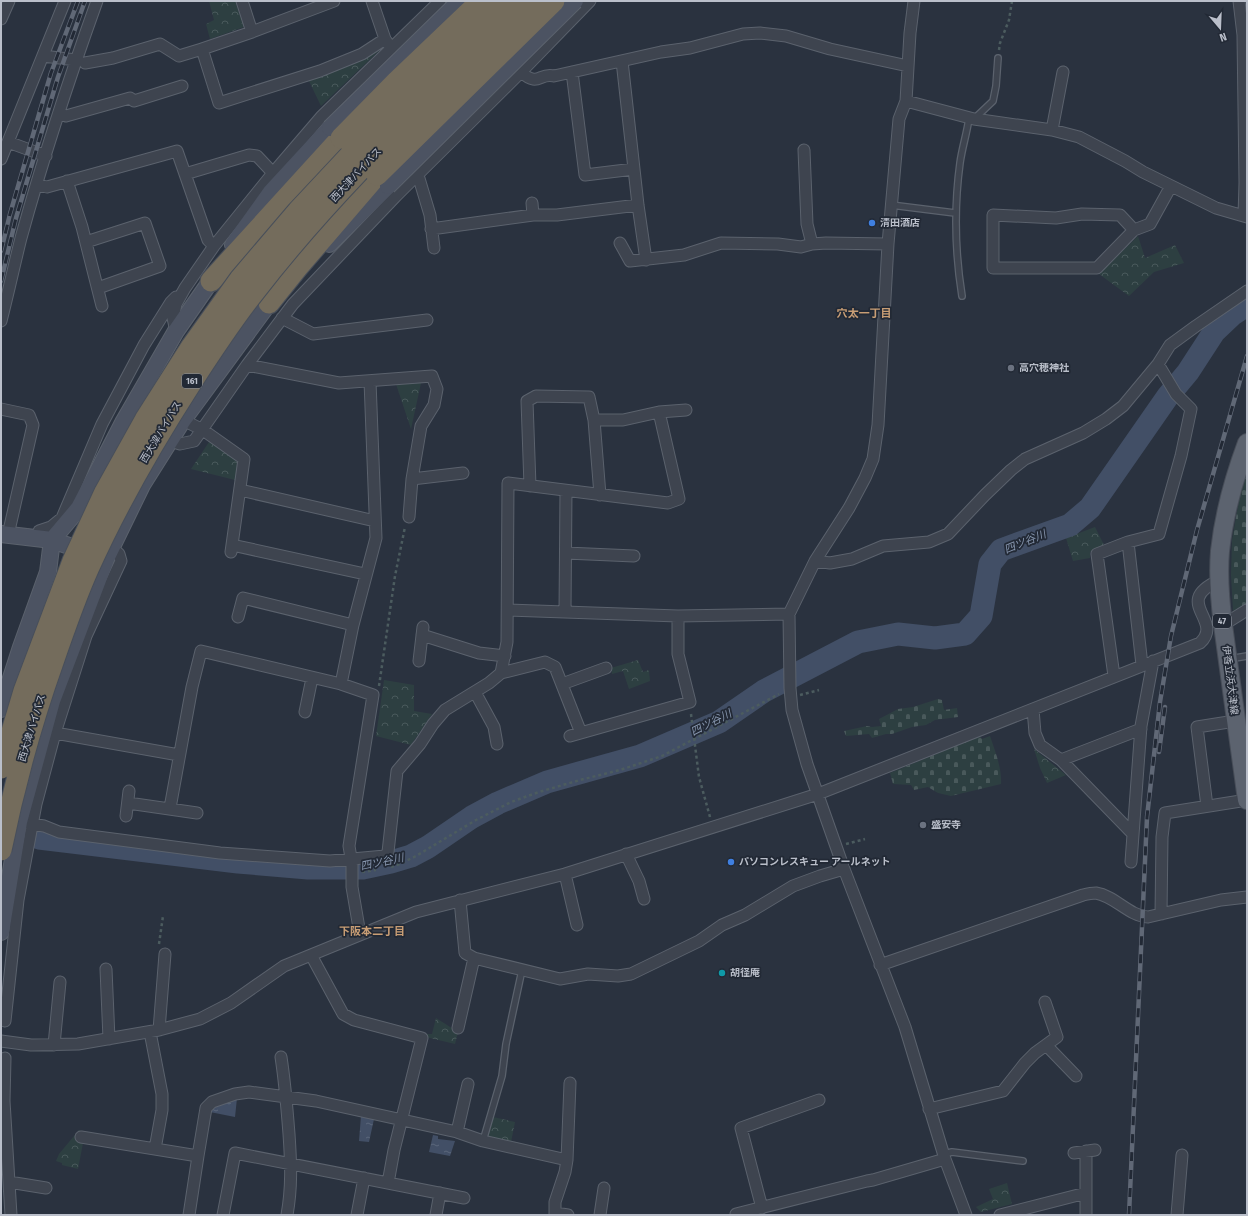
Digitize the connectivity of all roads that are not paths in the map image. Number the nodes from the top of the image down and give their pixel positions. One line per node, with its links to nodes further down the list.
1 (9, 1): 17 (street)
2 (65, 1): 22 (street)
3 (97, 1): 24 (street)
4 (242, 1): 18 (street)
5 (334, 1): 18 (street)
6 (372, 1): 20 (street)
7 (440, 1): 20 (street)
8 (460, 1): 36 (street, bridge)
9 (481, 1): 36 (highway, bridge)
10 (504, 1): 134 (highway, 西大津バイパス / 161, bridge)
11 (529, 1): 145 (highway, 西大津バイパス / 161, bridge)
12 (554, 1): 46 (highway, bridge)
13 (575, 1): 46 (street, bridge)
14 (590, 1): 27 (street)
15 (914, 1): 26 (street)
16 (1240, 1): 19 (street)
17 (1, 19)
18 (252, 32): 21 (street)
19 (1245, 36): 54 (street)
20 (388, 43): 21 (street); 34 (street); 42 (street)
21 (202, 49): 24 (street)
22 (43, 56): 24 (street); 37 (street)
23 (998, 58): 33 (lane)
24 (80, 61): 32 (street)
25 (622, 61): 26 (street); 28 (street); 41 (street)
26 (908, 66): 31 (street)
27 (521, 72): 28 (street); 34 (street)
28 (572, 72): 41 (street)
29 (1062, 72): 35 (street)
30 (182, 86): 32 (street)
31 (906, 101): 33 (street); 51 (street)
32 (59, 113): 39 (street)
33 (972, 118): 35 (street); 52 (lane)
34 (468, 125): 44 (street)
35 (1052, 130): 48 (street)
36 (336, 133): 64 (highway)
37 (8, 142): 39 (street); 40 (street)
38 (804, 150): 59 (street)
39 (46, 156): 47 (street)
40 (1, 159)
41 (634, 169): 50 (street)
42 (273, 173): 43 (street); 61 (street)
43 (185, 174): 45 (street); 61 (street)
44 (418, 175): 55 (street); 70 (street)
45 (67, 181): 47 (street); 57 (street)
46 (383, 181): 70 (highway)
47 (37, 185): 72 (street)
48 (1171, 186): 54 (street); 56 (street)
49 (532, 203): 53 (street)
50 (638, 205): 53 (street); 63 (street)
51 (891, 205): 52 (lane); 60 (street)
52 (956, 214): 68 (lane)
53 (533, 215): 55 (street)
54 (1245, 216)
55 (431, 229): 62 (street)
56 (1134, 230): 56 (street)
57 (86, 242): 65 (street); 65 (street)
58 (620, 243): 63 (street)
59 (812, 244): 60 (street); 63 (street)
60 (888, 244): 99 (street)
61 (214, 246): 66 (street)
62 (434, 248)
63 (646, 260)
64 (212, 281): 73 (street)
65 (98, 288): 69 (street)
66 (185, 288): 73 (street); 94 (street)
67 (1247, 290): 74 (street)
68 (962, 296)
69 (102, 306)
70 (276, 311): 71 (street); 75 (street); 80 (street)
71 (427, 320)
72 (1, 321)
73 (176, 331): 94 (street)
74 (1158, 364): 95 (street); 99 (street)
75 (248, 365): 76 (street); 82 (street)
76 (370, 381): 86 (street); 92 (street)
77 (1, 409): 93 (street)
78 (686, 410): 79 (street)
79 (659, 412): 81 (street); 90 (street)
80 (183, 420): 82 (street); 83 (street)
81 (594, 420): 87 (street); 90 (street)
82 (203, 430): 83 (street); 88 (street)
83 (170, 441): 96 (street)
84 (1247, 443): 101 (main road, 伊香立浜大津線 / 47)
85 (463, 474): 86 (street)
86 (412, 479): 91 (street)
87 (530, 486): 89 (street); 102 (street)
88 (240, 490): 92 (street); 100 (street)
89 (566, 491): 90 (street); 97 (street)
90 (600, 495)
91 (409, 517)
92 (375, 521): 100 (street)
93 (5, 535): 94 (street)
94 (44, 539): 96 (street); 123 (street)
95 (1128, 542): 115 (street); 118 (street)
96 (109, 553): 129 (street); 143 (street)
97 (566, 553): 98 (street); 104 (street)
98 (634, 556)
99 (815, 561): 105 (street)
100 (365, 574): 108 (street)
101 (1220, 580): 109 (main road, 伊香立浜大津線 / 47); 114 (street)
102 (508, 610): 104 (street); 110 (street)
103 (1247, 610): 109 (street)
104 (565, 612): 106 (street)
105 (789, 614): 106 (street); 136 (street)
106 (678, 616): 128 (street)
107 (238, 617): 108 (street)
108 (353, 625): 120 (street)
109 (1223, 625): 112 (main road, 伊香立浜大津線 / 47)
110 (505, 656): 113 (street); 117 (street)
111 (1247, 656): 112 (lane)
112 (1227, 659): 126 (main road, 伊香立浜大津線 / 47)
113 (419, 661)
114 (1153, 661): 115 (street); 127 (street)
115 (1142, 665): 118 (street)
116 (606, 668): 121 (street)
117 (501, 672): 121 (street); 122 (street)
118 (1114, 676): 124 (street)
119 (312, 678): 120 (street); 125 (street); 132 (street)
120 (341, 684): 148 (street)
121 (562, 684): 128 (street)
122 (475, 692): 131 (street); 148 (street)
123 (1, 709)
124 (1033, 709): 133 (street); 136 (street)
125 (304, 712)
126 (1235, 721): 137 (main road, 伊香立浜大津線 / 47); 139 (street)
127 (1141, 729): 133 (street); 144 (street)
128 (581, 733): 130 (street)
129 (55, 734): 132 (street); 143 (street)
130 (570, 736)
131 (497, 744)
132 (178, 756): 140 (street)
133 (1062, 760): 144 (street)
134 (1, 768)
135 (129, 791): 138 (street)
136 (818, 794): 146 (street); 149 (street)
137 (1247, 800): 139 (street)
138 (128, 803): 140 (street); 142 (street)
139 (1207, 806): 154 (street)
140 (170, 808): 141 (street)
141 (197, 813)
142 (126, 816)
143 (25, 823): 145 (street); 148 (street)
144 (1133, 834): 147 (street)
145 (15, 847): 156 (street); 164 (street)
146 (626, 854): 150 (street); 152 (street)
147 (1131, 862)
148 (352, 867): 157 (street)
149 (844, 869): 161 (street); 163 (street)
150 (565, 874): 153 (street); 155 (street)
151 (1247, 897): 154 (street)
152 (644, 899)
153 (460, 900): 157 (street); 160 (street)
154 (1161, 914): 161 (street)
155 (577, 925)
156 (1, 932)
157 (360, 934): 159 (street)
158 (165, 954): 169 (street)
159 (312, 955): 169 (street); 183 (street)
160 (474, 958): 163 (street); 168 (street)
161 (880, 965): 182 (street)
162 (106, 969): 170 (street)
163 (522, 970): 186 (lane)
164 (5, 981): 167 (street)
165 (60, 982): 172 (street)
166 (1045, 1002): 173 (street)
167 (5, 1022)
168 (458, 1028)
169 (155, 1031): 170 (street); 187 (street)
170 (109, 1039): 172 (street)
171 (1, 1041): 172 (street)
172 (54, 1045)
173 (1046, 1045): 176 (street); 182 (street)
174 (281, 1057): 179 (street)
175 (5, 1058): 181 (street)
176 (1076, 1076)
177 (570, 1083): 192 (street)
178 (468, 1084): 184 (street)
179 (287, 1097): 183 (street); 190 (street); 194 (street)
180 (819, 1100): 203 (street)
181 (2, 1101): 196 (street)
182 (929, 1109): 191 (street)
183 (402, 1120): 184 (street); 197 (street)
184 (457, 1132): 186 (street)
185 (81, 1137): 187 (street)
186 (483, 1141): 192 (street)
187 (155, 1149): 190 (street)
188 (1074, 1153): 201 (street)
189 (1182, 1155): 217 (street)
190 (198, 1156): 207 (street)
191 (944, 1157): 193 (lane); 203 (street); 214 (street)
192 (567, 1160): 204 (street)
193 (1023, 1161)
194 (291, 1164): 195 (street); 208 (street); 209 (street)
195 (364, 1178): 197 (street); 210 (street)
196 (9, 1182): 198 (street); 206 (street)
197 (388, 1183): 200 (street)
198 (46, 1188)
199 (604, 1188): 213 (street)
200 (440, 1193): 202 (street); 211 (street)
201 (1086, 1194): 215 (street); 216 (street)
202 (464, 1198)
203 (762, 1208): 205 (street)
204 (555, 1214): 212 (street)
205 (736, 1214)
206 (11, 1215)
207 (189, 1215)
208 (223, 1215)
209 (287, 1215)
210 (357, 1215)
211 (436, 1215)
212 (568, 1215)
213 (600, 1215)
214 (966, 1215)
215 (1000, 1215)
216 (1086, 1215)
217 (1177, 1215)

